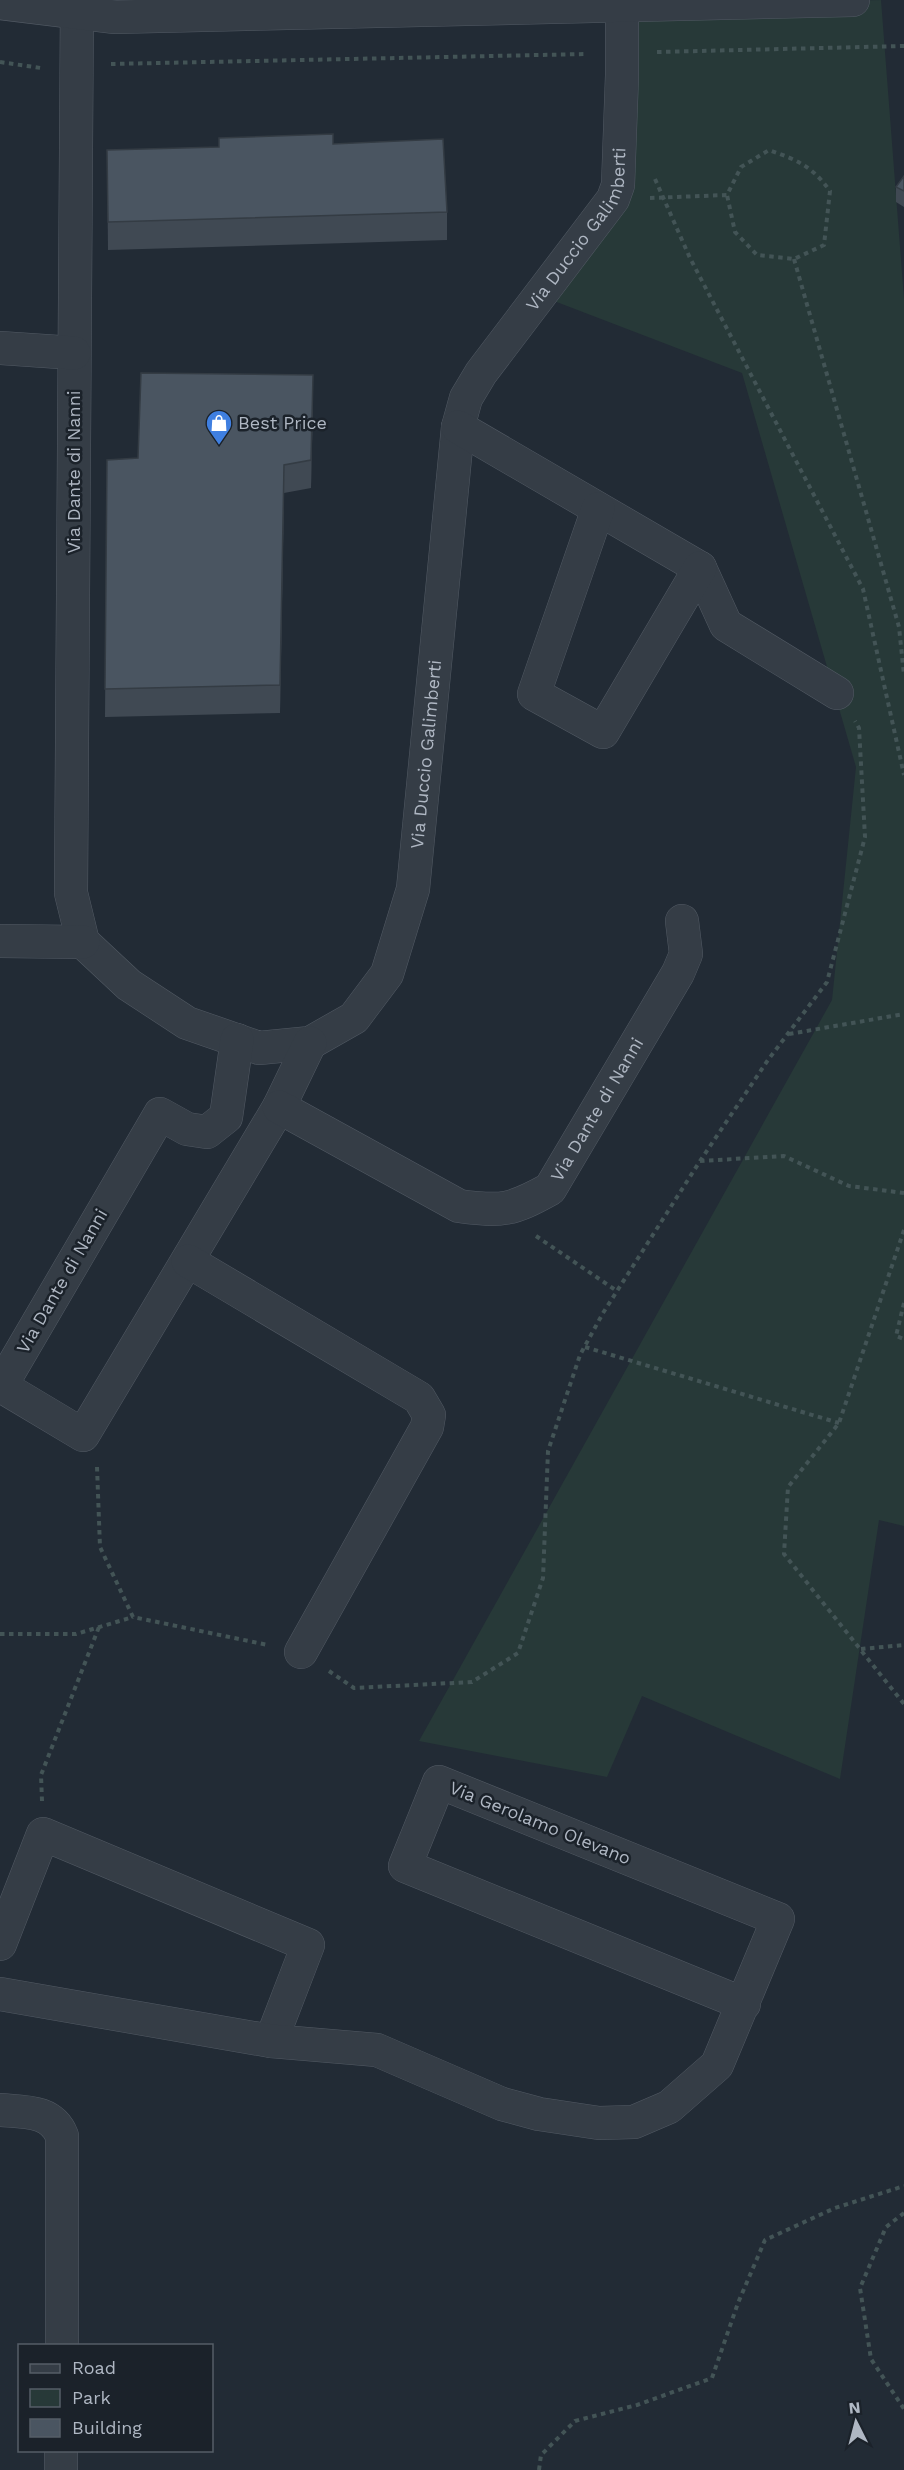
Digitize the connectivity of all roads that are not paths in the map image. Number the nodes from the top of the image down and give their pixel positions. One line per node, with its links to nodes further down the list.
1 (818, 0): 2 (street); 5 (street)
2 (853, 0)
3 (0, 3): 4 (street)
4 (77, 6): 5 (street); 7 (street, Via Dante di Nanni)
5 (622, 6): 8 (street, Via Duccio Galimberti)
6 (0, 348): 7 (street)
7 (74, 353): 14 (street, Via Dante di Nanni)
8 (458, 427): 9 (street); 16 (street, Via Duccio Galimberti)
9 (598, 509): 10 (street); 10 (street)
10 (700, 568): 11 (street)
11 (837, 693)
12 (682, 921): 17 (street, Via Dante di Nanni)
13 (0, 941): 14 (street)
14 (83, 942): 15 (street)
15 (237, 1040): 16 (street); 18 (street, Via Dante di Nanni)
16 (310, 1042): 17 (street, Via Dante di Nanni)
17 (279, 1107): 18 (street, Via Dante di Nanni)
18 (188, 1261): 19 (street)
19 (301, 1652)
20 (0, 1944): 23 (street)
21 (0, 1994): 23 (street, Via Gerolamo Olevano)
22 (744, 2004): 22 (street, Via Gerolamo Olevano); 23 (street, Via Gerolamo Olevano)
23 (271, 2041)
24 (0, 2110): 25 (street)
25 (62, 2344)
26 (61, 2452): 27 (street)
27 (61, 2470)

